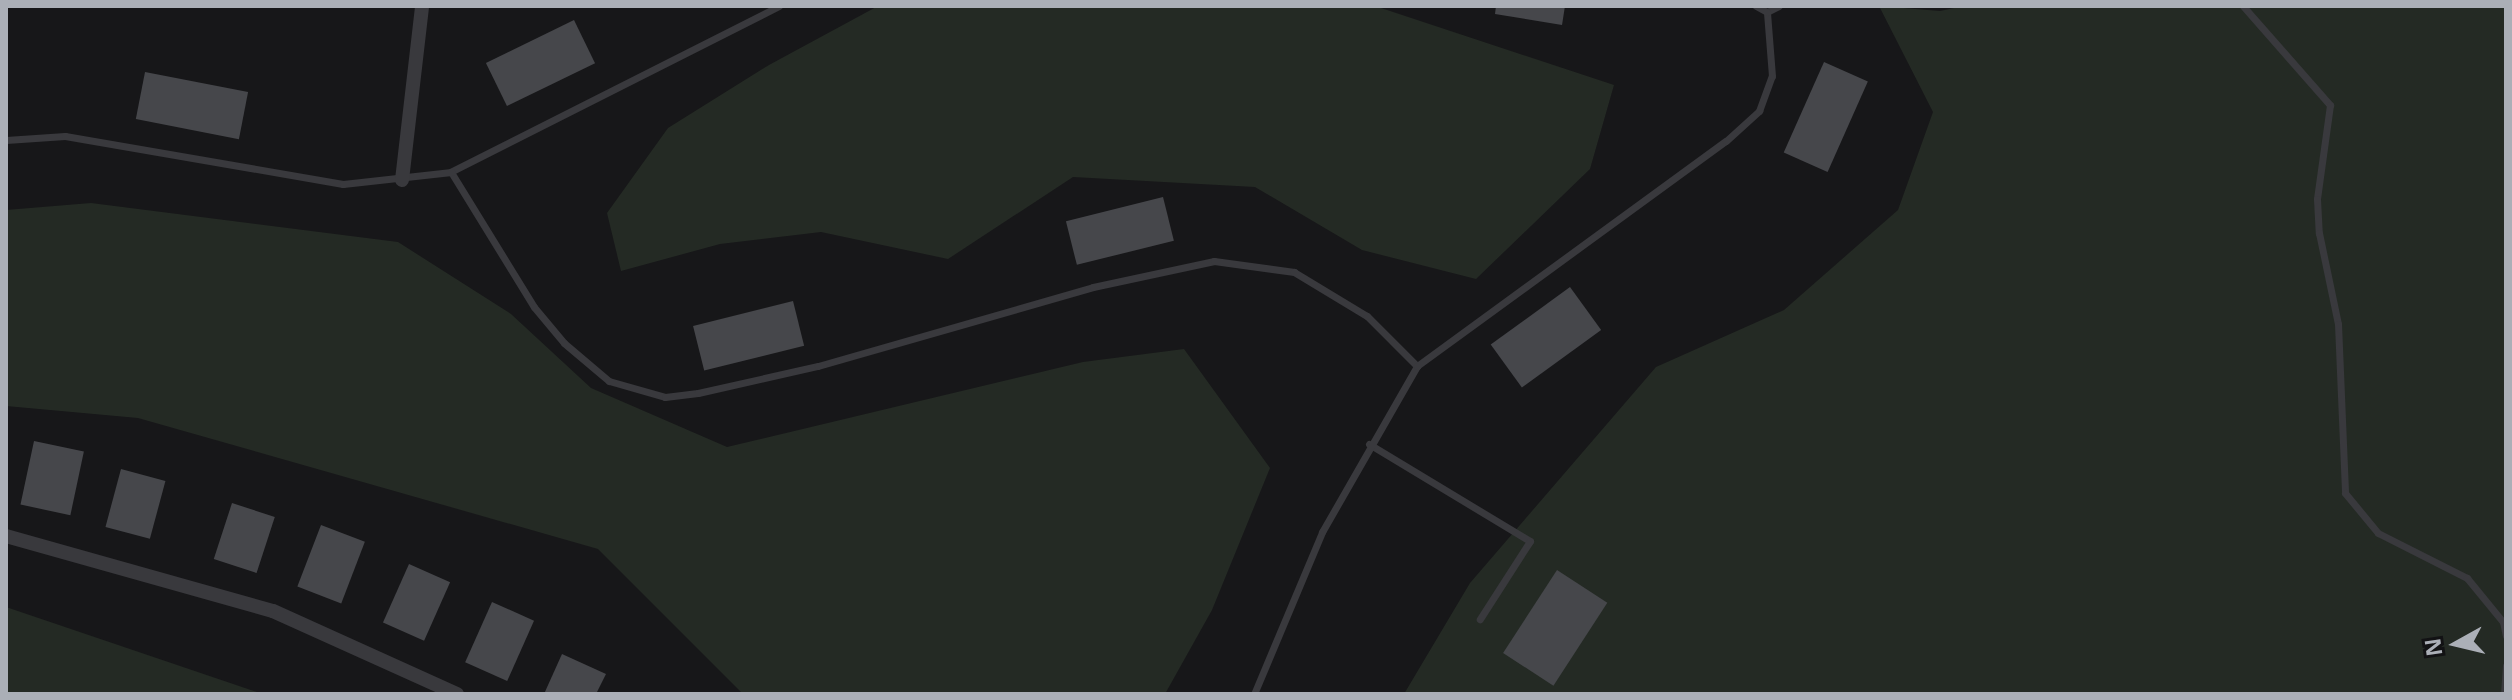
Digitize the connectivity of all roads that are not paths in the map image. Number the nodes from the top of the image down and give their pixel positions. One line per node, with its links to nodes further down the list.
1 (422, 6): 9 (street)
2 (779, 6): 8 (lane)
3 (1756, 6): 6 (lane)
4 (1779, 6): 6 (lane)
5 (2243, 6): 14 (lane)
6 (1768, 9): 10 (lane)
7 (6, 140): 9 (lane)
8 (451, 172): 9 (lane); 10 (lane)
9 (402, 180)
10 (1417, 366): 11 (lane)
11 (1369, 444): 13 (lane); 17 (lane)
12 (6, 536): 16 (street)
13 (1480, 619)
14 (2506, 636)
15 (2506, 666): 18 (lane)
16 (457, 694)
17 (1254, 694)
18 (2504, 694)

